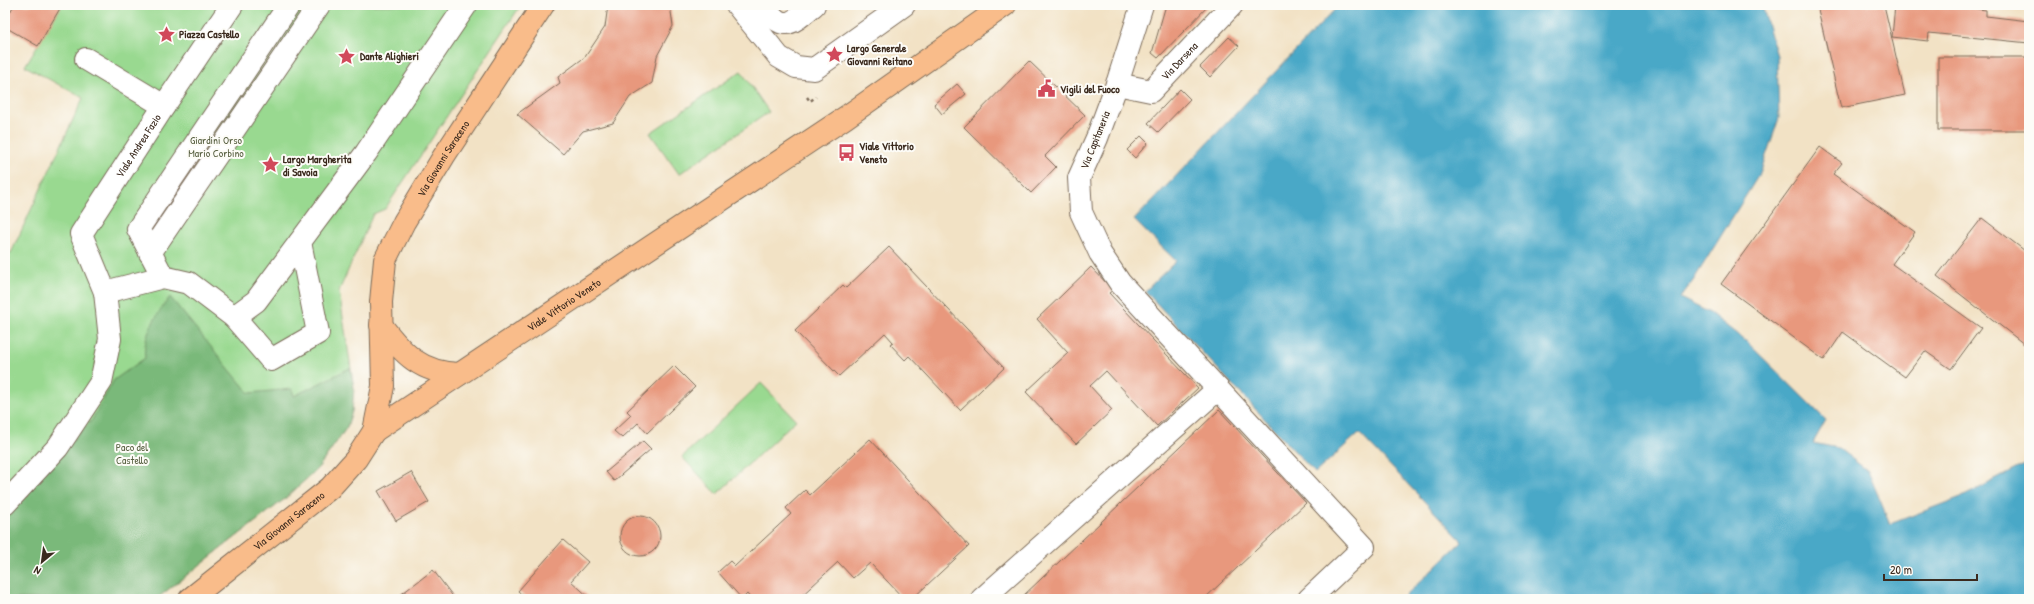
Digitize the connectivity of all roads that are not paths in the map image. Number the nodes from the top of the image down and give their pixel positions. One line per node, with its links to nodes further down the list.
1 (232, 5): 15 (street, Viale Andrea Fazio)
2 (290, 5): 17 (street)
3 (319, 5): 17 (street)
4 (466, 5): 16 (street)
5 (543, 5): 21 (main road, Via Giovanni Saraceno)
6 (737, 5): 9 (street)
7 (762, 5): 8 (street)
8 (814, 5)
9 (904, 5)
10 (1005, 5): 22 (main road, Viale Vittorio Veneto)
11 (1142, 5): 14 (street, Via Capitaneria)
12 (1232, 5): 14 (street, Via Darsena)
13 (86, 59): 15 (street)
14 (1116, 84): 23 (street, Via Capitaneria)
15 (164, 106): 19 (street, Viale Andrea Fazio)
16 (300, 242): 20 (street); 20 (street)
17 (150, 253): 18 (street)
18 (163, 277): 19 (street); 20 (street)
19 (105, 292): 25 (street)
20 (234, 317)
21 (381, 325): 22 (main road); 24 (main road, Via Giovanni Saraceno)
22 (459, 374): 24 (main road, Viale Vittorio Veneto)
23 (1218, 389): 26 (street); 28 (street, Via Capitaneria)
24 (374, 430): 27 (main road, Via Giovanni Saraceno)
25 (5, 504)
26 (986, 598)
27 (190, 599)
28 (1309, 599)

